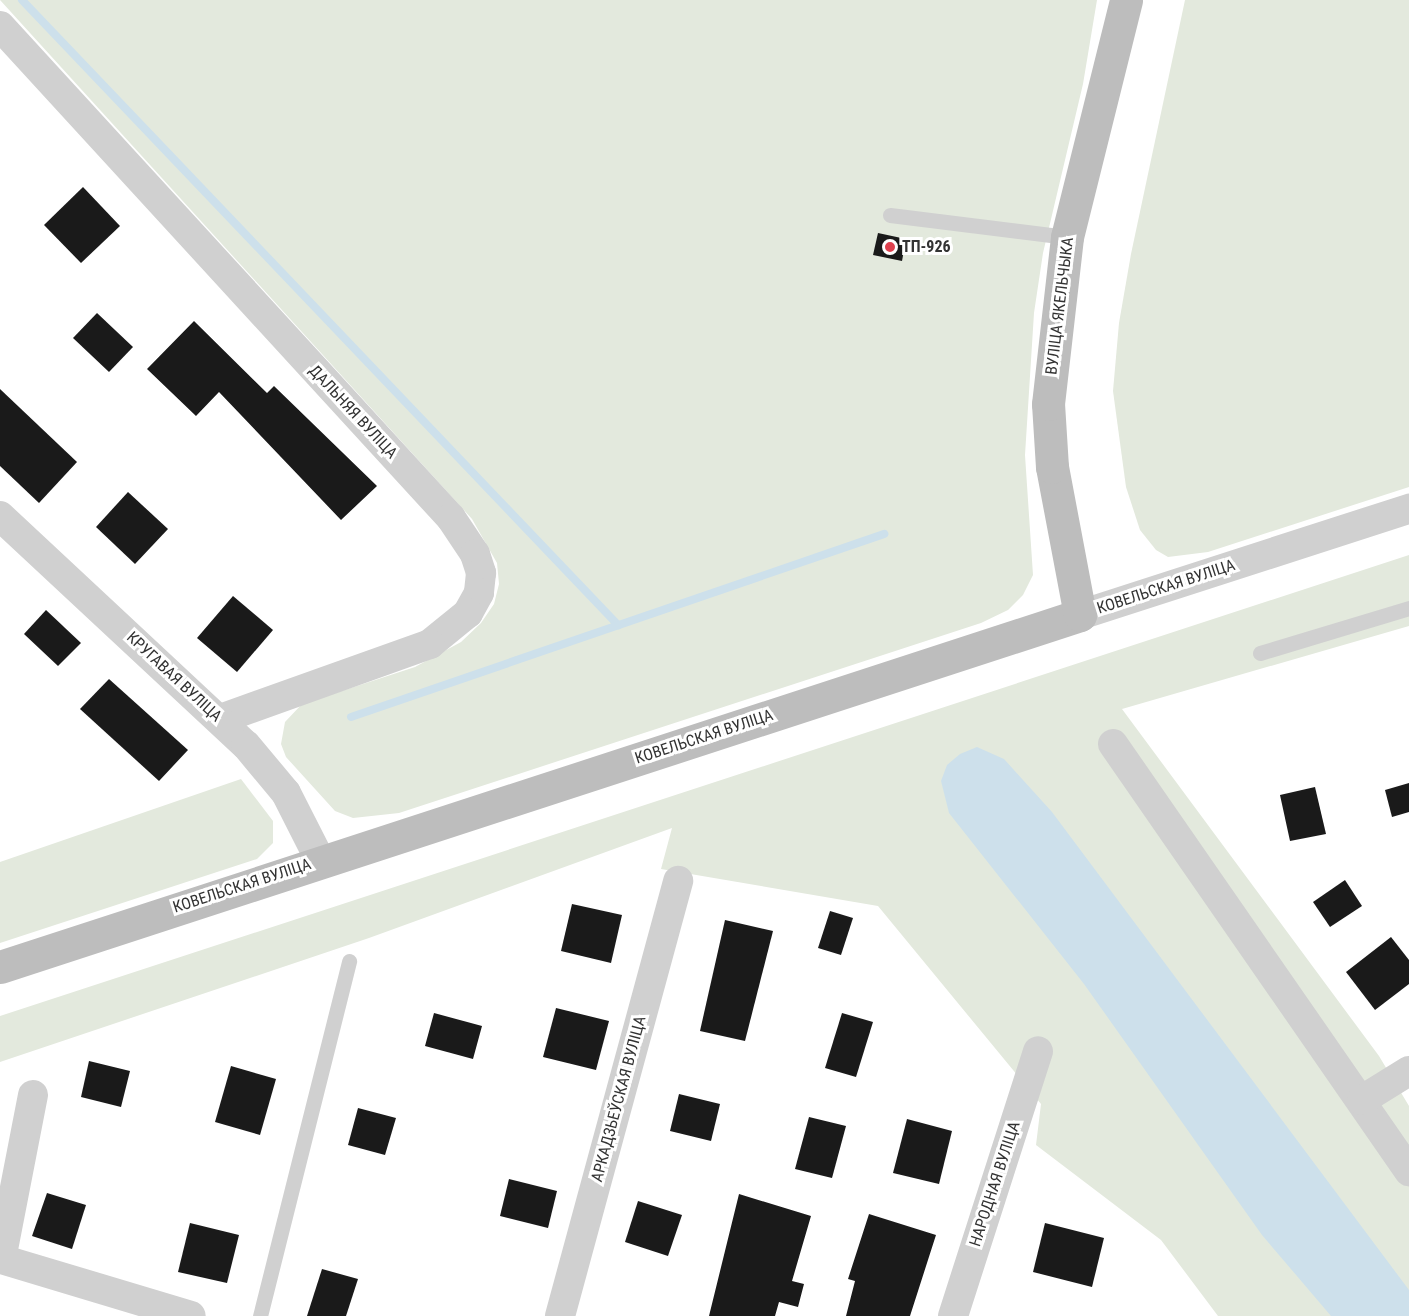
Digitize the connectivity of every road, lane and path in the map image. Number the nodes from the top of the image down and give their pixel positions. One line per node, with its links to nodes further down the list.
1 (1126, 0): 4 (main road, ВУЛІЦА ЯКЕЛЬЧЫКА)
2 (0, 26): 10 (street, ДАЛЬНЯЯ ВУЛІЦА)
3 (890, 215): 4 (lane)
4 (1067, 237): 8 (main road, ВУЛІЦА ЯКЕЛЬЧЫКА)
5 (1409, 509): 8 (street, КОВЕЛЬСКАЯ ВУЛІЦА)
6 (0, 516): 10 (street, КРУГАВАЯ ВУЛІЦА)
7 (1409, 609): 9 (lane)
8 (1080, 615): 12 (main road, КОВЕЛЬСКАЯ ВУЛІЦА)
9 (1260, 653)
10 (220, 719): 12 (street, КРУГАВАЯ ВУЛІЦА)
11 (1113, 744): 19 (street)
12 (320, 860): 15 (main road, КОВЕЛЬСКАЯ ВУЛІЦА)
13 (678, 881): 23 (street, АРКАДЗЬЕЎСКАЯ ВУЛІЦА)
14 (349, 961): 22 (lane)
15 (0, 967)
16 (1038, 1051): 24 (street, НАРОДНАЯ ВУЛІЦА)
17 (1409, 1071): 19 (street)
18 (33, 1095): 21 (street)
19 (1362, 1100): 20 (street)
20 (1409, 1171)
21 (191, 1316)
22 (260, 1316)
23 (560, 1316)
24 (953, 1316)

